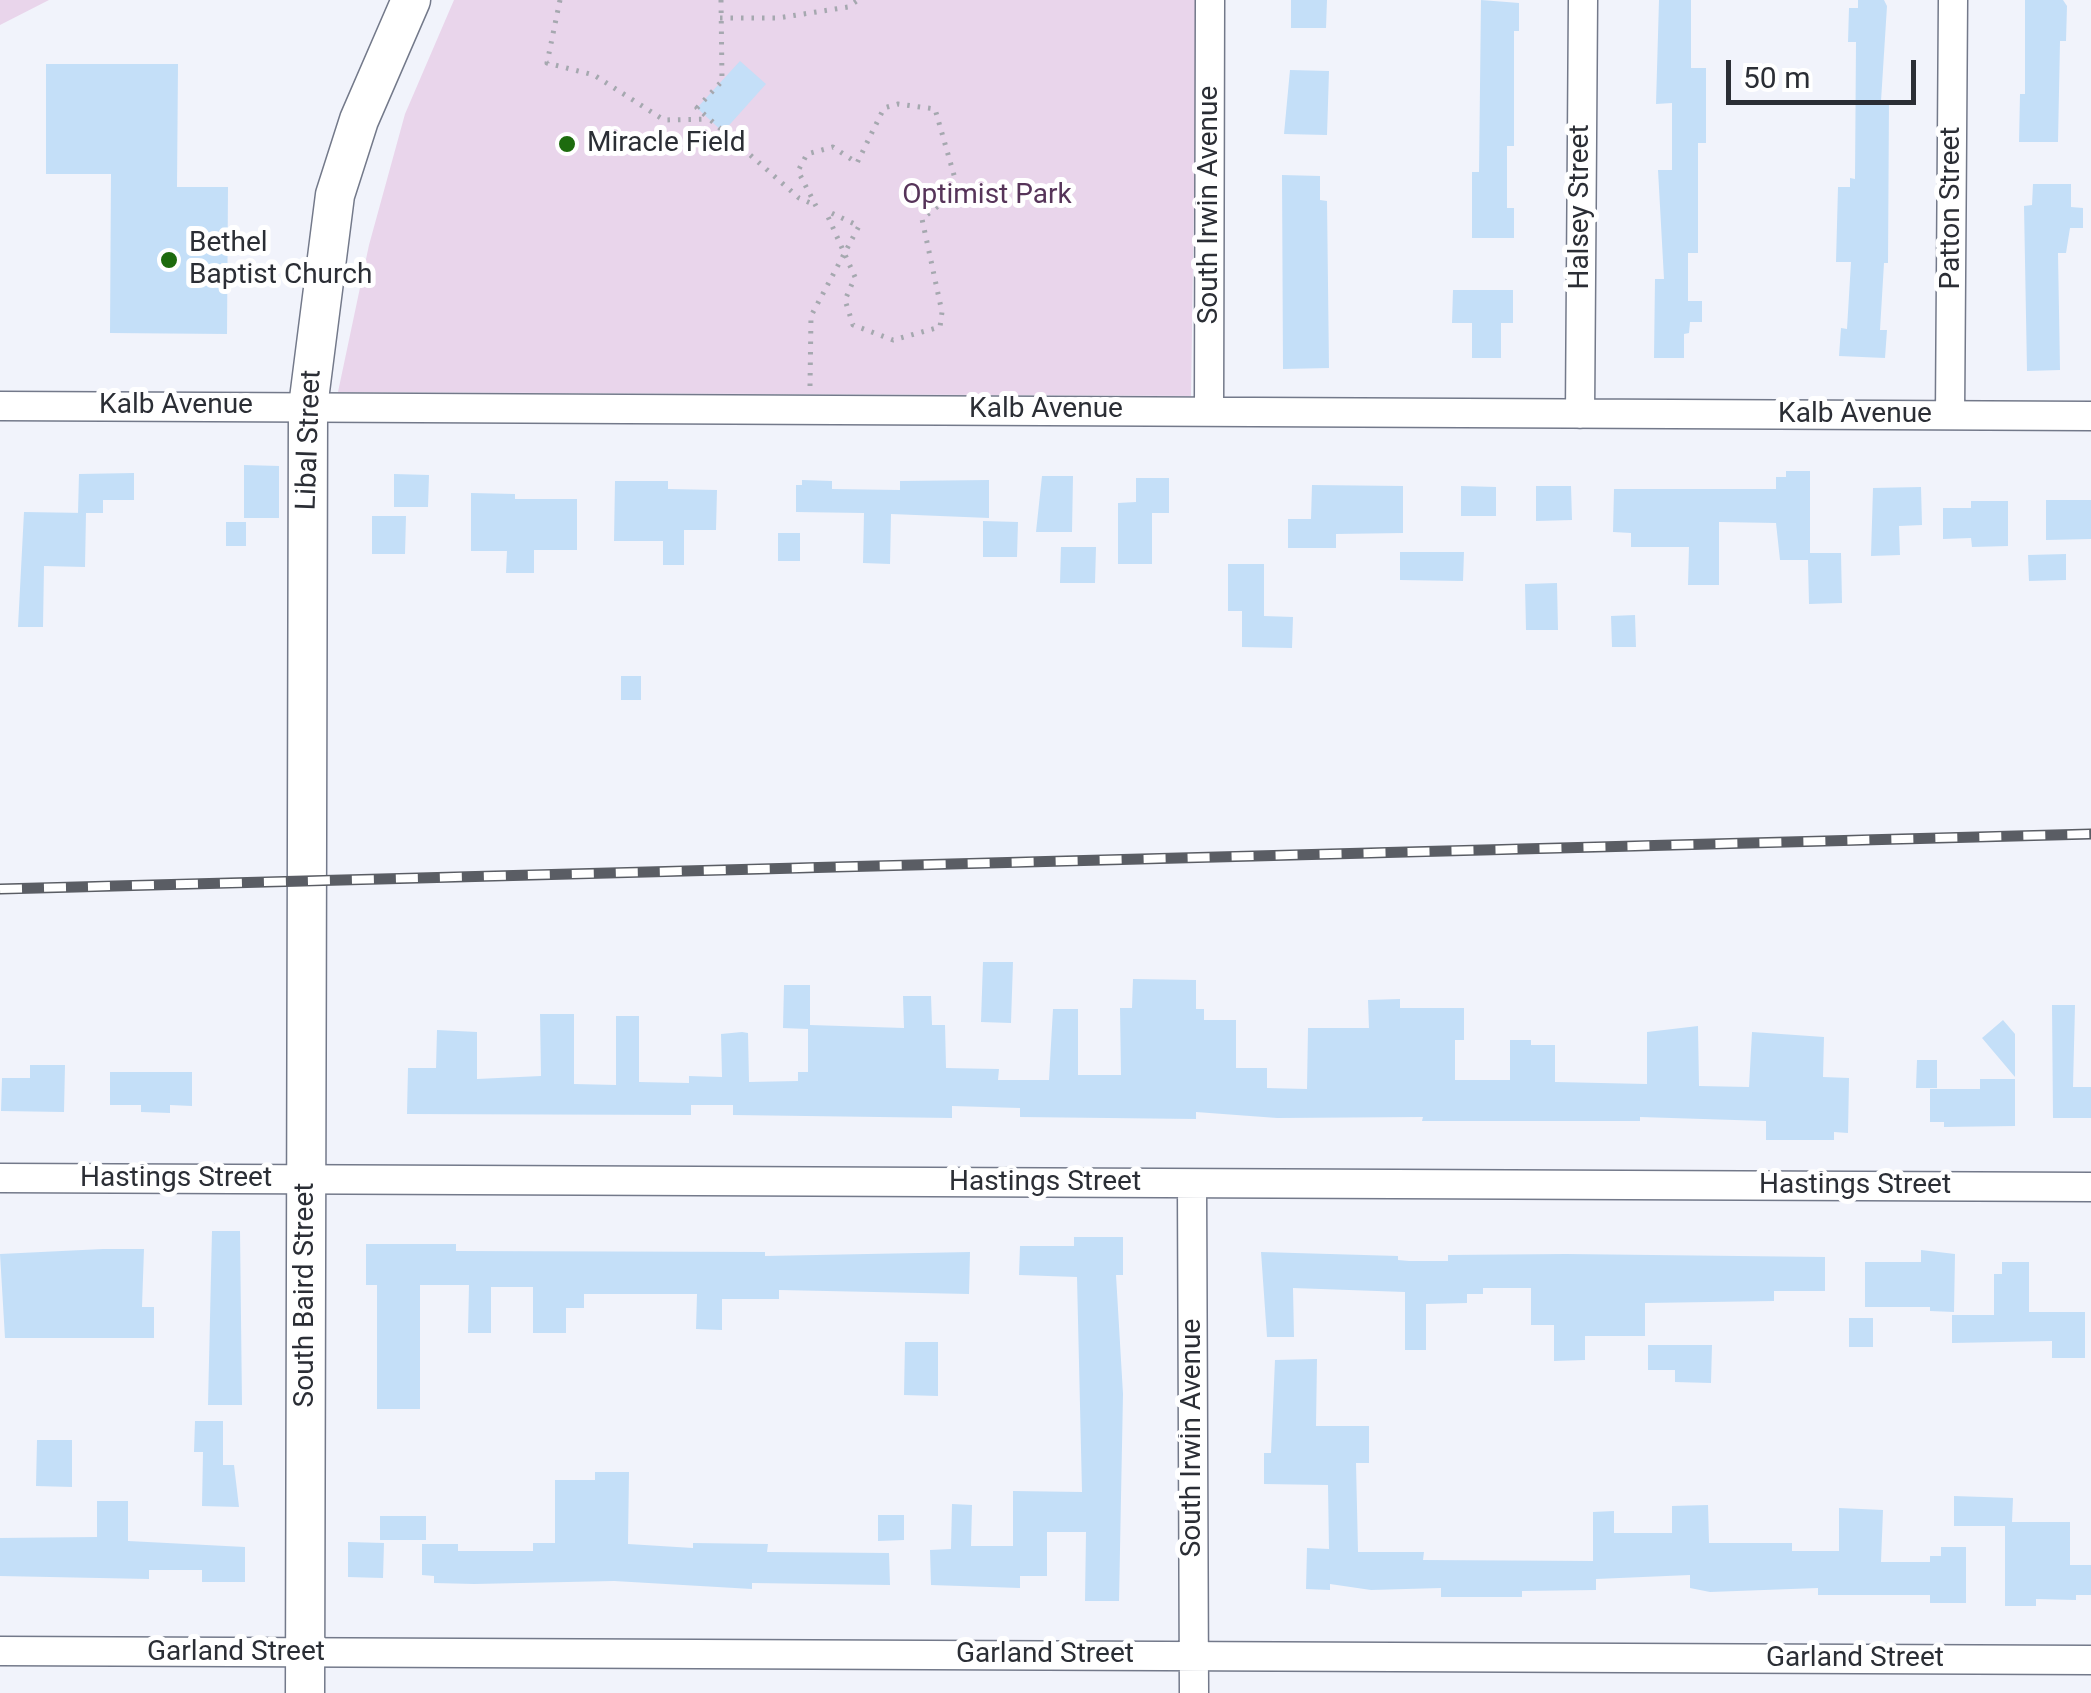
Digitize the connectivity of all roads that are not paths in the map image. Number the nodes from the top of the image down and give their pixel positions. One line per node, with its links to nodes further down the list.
1 (411, 0): 6 (street, Libal Street)
2 (1210, 0): 7 (street, South Irwin Avenue)
3 (1583, 0): 8 (street, Halsey Street)
4 (1953, 0): 9 (street, Patton Street)
5 (0, 406): 6 (street, Kalb Avenue)
6 (308, 407): 7 (street, Kalb Avenue); 11 (street, Libal Street)
7 (1209, 411): 8 (street, Kalb Avenue)
8 (1580, 414): 9 (street, Kalb Avenue)
9 (1950, 416): 10 (street, Kalb Avenue)
10 (2091, 416)
11 (306, 897): 13 (street, South Baird Street)
12 (0, 1178): 13 (street, Hastings Street)
13 (307, 1180): 14 (street, Hastings Street); 17 (street, South Baird Street)
14 (1192, 1184): 15 (street, Hastings Street); 18 (street, South Irwin Avenue)
15 (2091, 1187)
16 (0, 1652): 17 (street, Garland Street)
17 (305, 1654): 18 (street, Garland Street); 20 (street, South Baird Street)
18 (1194, 1656): 19 (street, Garland Street); 21 (street, South Irwin Avenue)
19 (2091, 1660)
20 (305, 1693)
21 (1194, 1693)

